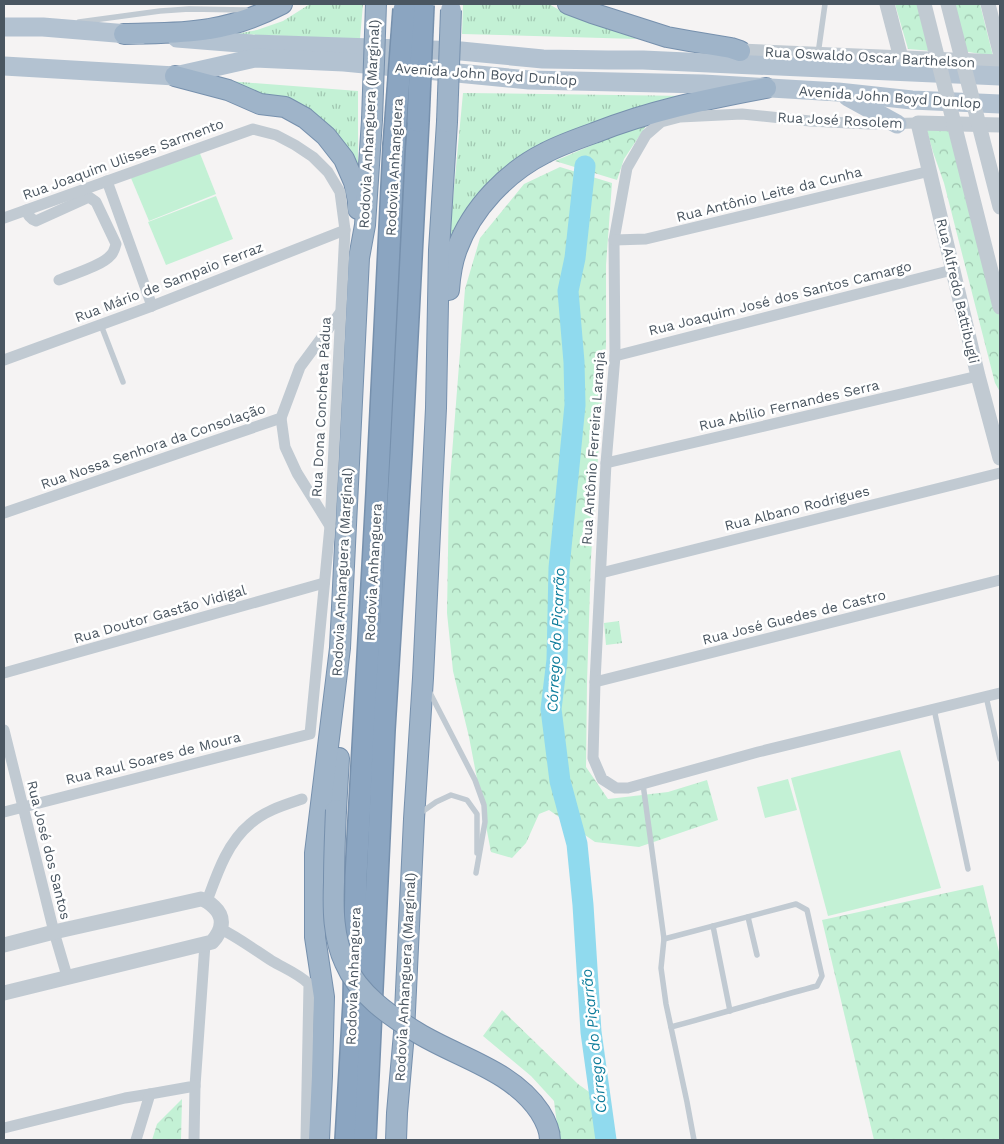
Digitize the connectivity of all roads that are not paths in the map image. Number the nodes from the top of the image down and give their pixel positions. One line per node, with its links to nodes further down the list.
1 (281, 4): 11 (lane); 13 (highway)
2 (376, 4): 38 (highway, Rodovia Anhanguera (Marginal), bridge)
3 (568, 4): 14 (highway)
4 (825, 4): 16 (lane)
5 (887, 4): 17 (street)
6 (924, 4): 42 (street, bridge)
7 (948, 4): 33 (street, bridge)
8 (988, 4): 15 (street)
9 (414, 5): 97 (highway, Rodovia Anhanguera, bridge); 98 (highway, Rodovia Anhanguera, bridge)
10 (452, 7): 49 (highway, Rodovia Anhanguera (Marginal), bridge)
11 (43, 27): 12 (main road, Avenida John Boyd Dunlop); 13 (main road, Avenida John Boyd Dunlop)
12 (4, 28)
13 (124, 34): 18 (main road, Avenida John Boyd Dunlop)
14 (740, 51): 16 (street, Rua Oswaldo Oscar Barthelson); 18 (main road)
15 (1000, 52)
16 (818, 54): 17 (street, Rua Oswaldo Oscar Barthelson)
17 (901, 58): 19 (street, Rua Oswaldo Oscar Barthelson)
18 (643, 60): 22 (main road, Avenida John Boyd Dunlop)
19 (1000, 62)
20 (4, 66): 21 (main road, Avenida John Boyd Dunlop)
21 (175, 76): 23 (main road, Avenida John Boyd Dunlop); 38 (highway)
22 (1000, 76)
23 (766, 88): 24 (main road, Avenida John Boyd Dunlop); 49 (highway)
24 (838, 92): 25 (main road, Avenida John Boyd Dunlop); 28 (main road)
25 (1000, 104)
26 (680, 117): 28 (street, Rua José Rosolem); 37 (street, Rua Antônio Ferreira Laranja)
27 (918, 123): 28 (street, Rua José Rosolem); 29 (street, Rua José Rosolem); 31 (street, Rua Alfredo Battibugli)
28 (897, 124)
29 (1000, 125)
30 (253, 129): 32 (street, Rua Joaquim Ulisses Sarmento); 36 (street, Rua Dona Concheta Pádua)
31 (930, 170): 37 (street, Rua Antônio Leite da Cunha); 39 (street, Rua Alfredo Battibugli)
32 (107, 181): 34 (street, Rua Joaquim Ulisses Sarmento); 41 (street)
33 (1000, 207)
34 (26, 210): 35 (street, Rua Joaquim Ulisses Sarmento); 40 (street)
35 (4, 218)
36 (345, 230): 41 (street, Rua Mário de Sampaio Ferraz); 43 (street, Rua Dona Concheta Pádua)
37 (614, 240): 45 (street, Rua Antônio Ferreira Laranja)
38 (359, 258): 59 (highway, Rodovia Anhanguera (Marginal))
39 (952, 270): 45 (street, Rua Joaquim José dos Santos Camargo); 47 (street, Rua Alfredo Battibugli)
40 (59, 280)
41 (152, 306): 44 (street, Rua Mário de Sampaio Ferraz)
42 (1000, 307)
43 (340, 313): 50 (street, Rua Nossa Senhora da Consolação); 55 (street, Rua Dona Concheta Pádua)
44 (101, 324): 46 (street, Rua Mário de Sampaio Ferraz); 48 (lane)
45 (615, 356): 52 (street, Rua Antônio Ferreira Laranja)
46 (4, 360)
47 (978, 376): 51 (street, Rua Alfredo Battibugli); 52 (street, Rua Abílio Fernandes Serra)
48 (123, 382)
49 (436, 408): 61 (highway, Rodovia Anhanguera (Marginal))
50 (281, 418): 54 (street, Rua Nossa Senhora da Consolação); 55 (street)
51 (1000, 458)
52 (606, 463): 56 (street, Rua Antônio Ferreira Laranja)
53 (1000, 474): 56 (street, Rua Albano Rodrigues)
54 (4, 513)
55 (330, 526): 58 (street, Rua Dona Concheta Pádua)
56 (601, 573): 62 (street, Rua Antônio Ferreira Laranja)
57 (1000, 580): 62 (street, Rua José Guedes de Castro)
58 (324, 583): 60 (street, Rua Doutor Gastão Vidigal); 67 (street, Rua Dona Concheta Pádua)
59 (340, 648): 96 (highway, Rodovia Anhanguera (Marginal)); 101 (highway, bridge)
60 (4, 673)
61 (423, 678): 74 (highway, Rodovia Anhanguera (Marginal)); 74 (lane)
62 (594, 682): 70 (street, Rua Antônio Ferreira Laranja)
63 (1000, 693): 64 (street)
64 (986, 696): 65 (street); 68 (lane)
65 (934, 709): 70 (street); 75 (lane)
66 (4, 730): 72 (street, Rua José dos Santos)
67 (310, 734): 72 (street, Rua Raul Soares de Moura)
68 (999, 748): 69 (lane)
69 (1000, 759)
70 (643, 784): 81 (lane)
71 (302, 799): 76 (street)
72 (23, 807): 73 (street, Rua Raul Soares de Moura); 80 (street, Rua José dos Santos)
73 (4, 812)
74 (414, 819): 89 (highway, Rodovia Anhanguera (Marginal))
75 (968, 869)
76 (207, 900): 79 (street); 80 (street)
77 (748, 917): 78 (lane); 84 (lane); 87 (lane)
78 (713, 926): 81 (lane); 87 (lane)
79 (221, 929): 82 (street); 95 (street)
80 (54, 932): 83 (street); 85 (street, Rua José dos Santos)
81 (664, 940): 88 (lane)
82 (205, 944): 85 (street); 90 (street)
83 (4, 945)
84 (757, 955)
85 (67, 976): 86 (street)
86 (4, 993)
87 (730, 1011): 88 (lane)
88 (671, 1027): 102 (lane)
89 (404, 1033): 99 (highway, Rodovia Anhanguera (Marginal)); 100 (highway)
90 (195, 1086): 91 (street); 94 (street)
91 (150, 1094): 92 (street); 93 (street)
92 (4, 1128)
93 (136, 1140)
94 (194, 1140)
95 (306, 1140)
96 (320, 1140)
97 (346, 1140)
98 (365, 1140)
99 (396, 1140)
100 (409, 1140)
101 (550, 1140)
102 (694, 1140)

